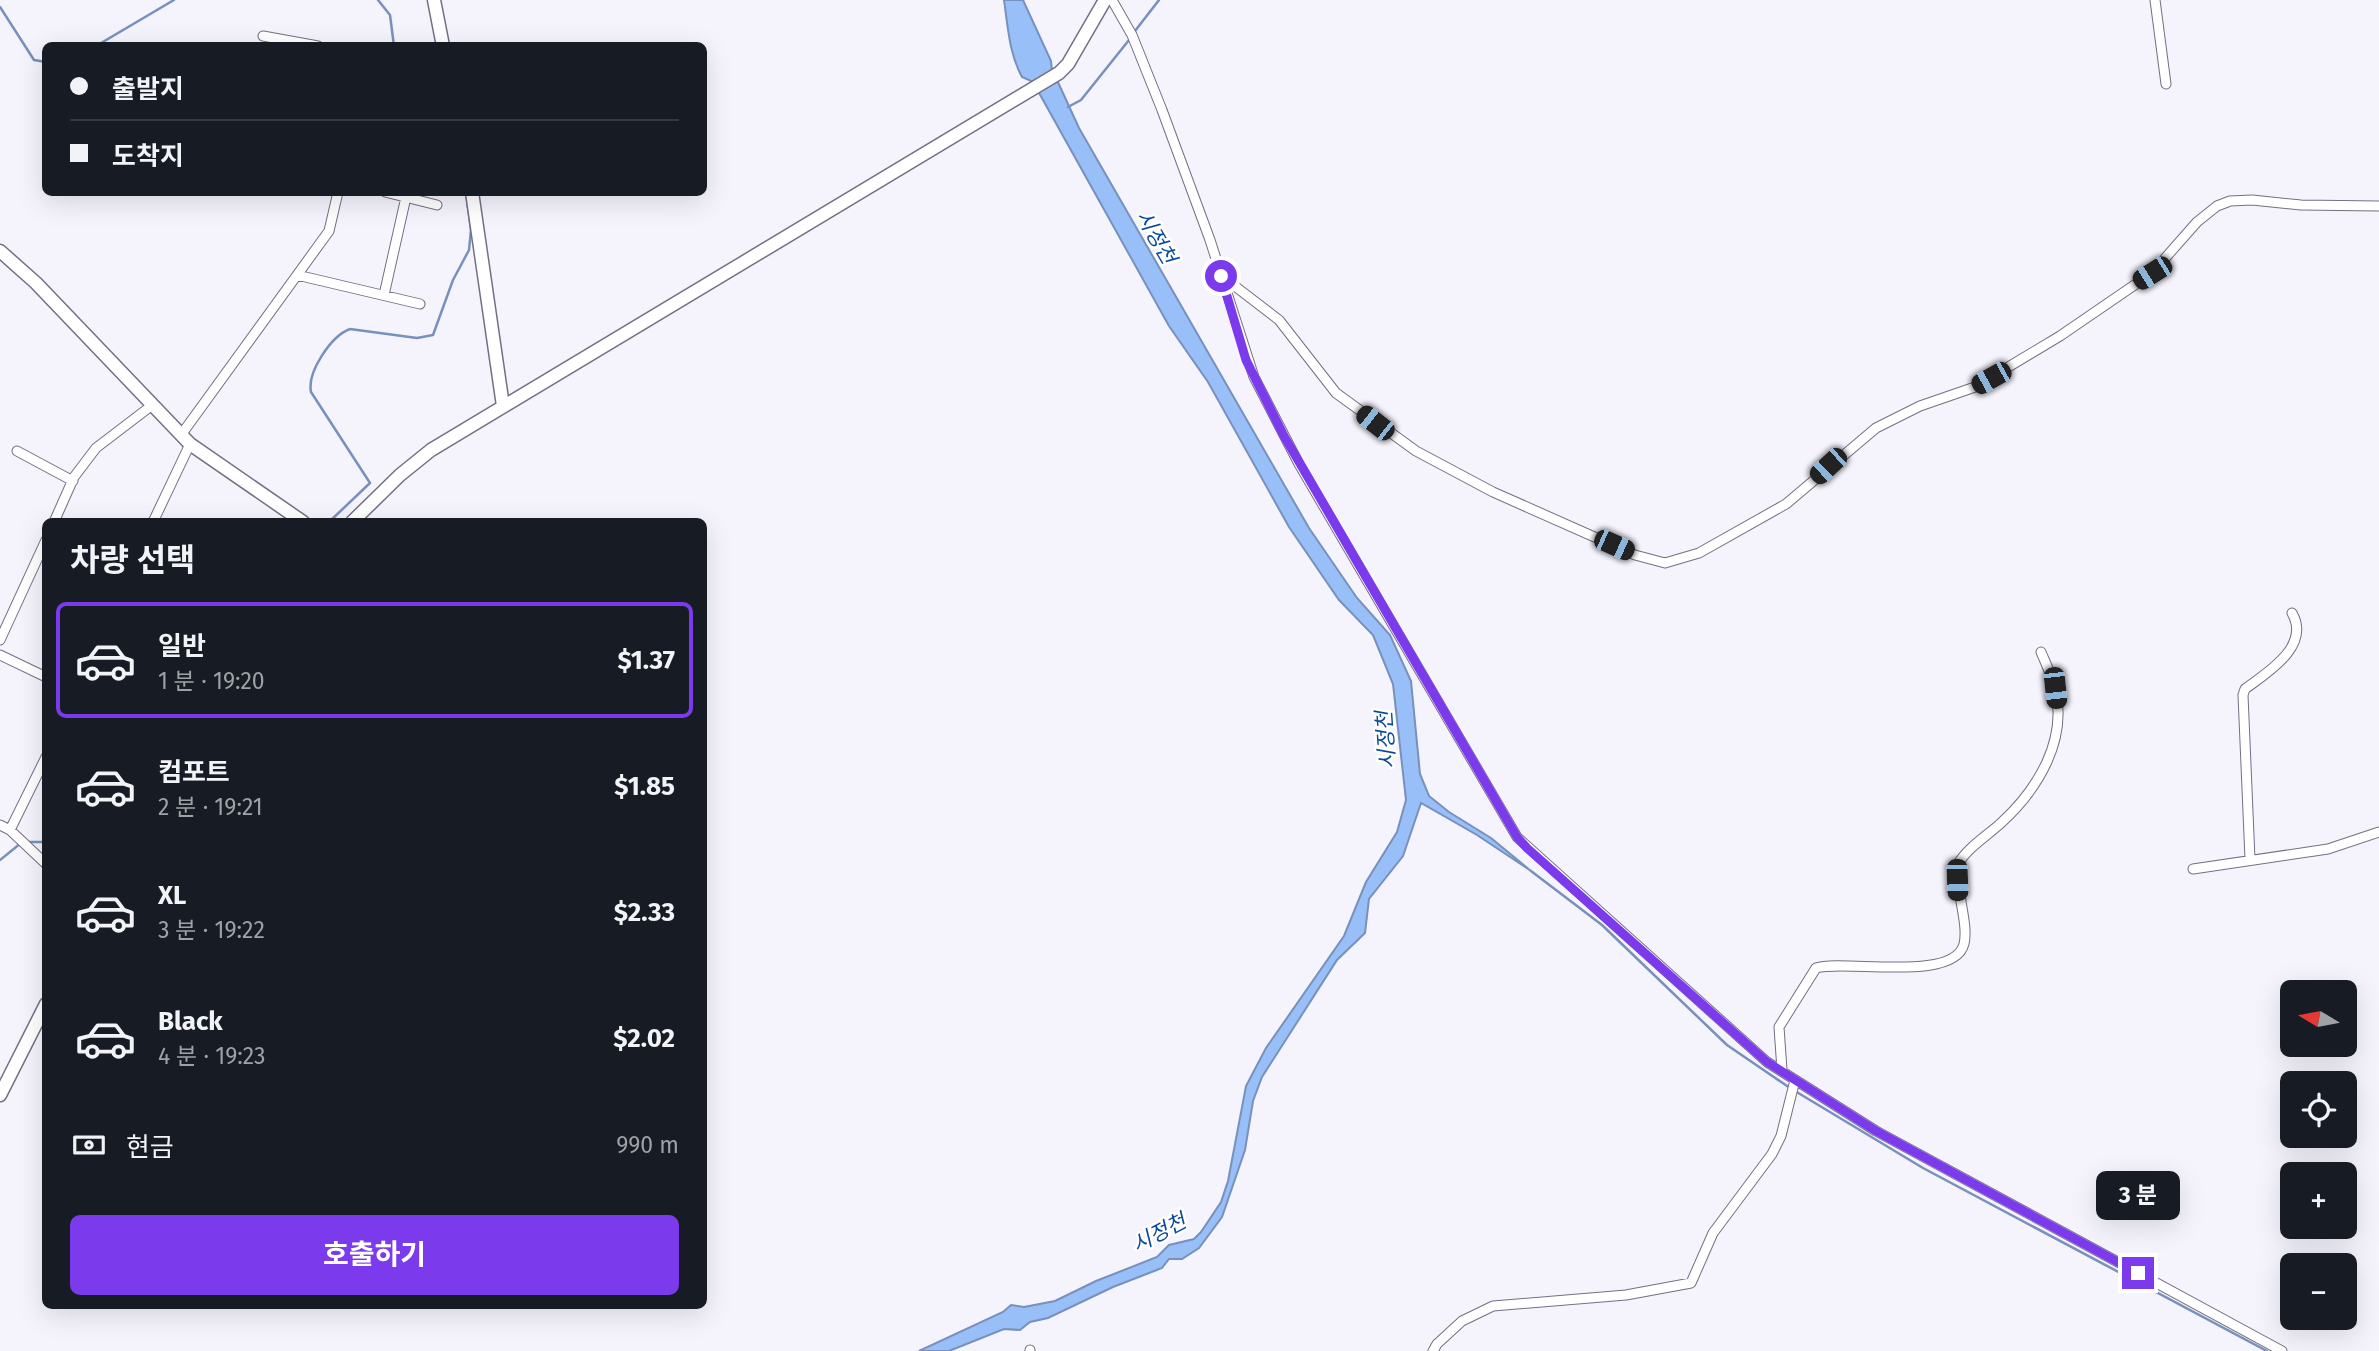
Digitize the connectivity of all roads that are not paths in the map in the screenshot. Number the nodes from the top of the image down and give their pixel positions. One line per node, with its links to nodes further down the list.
1 (434, 0): 7 (main road)
2 (1105, 0): 21 (main road)
3 (1112, 0): 17 (street)
4 (2155, 0): 8 (street)
5 (263, 36): 6 (street)
6 (289, 42)
7 (442, 42)
8 (2166, 84)
9 (337, 196): 16 (street)
10 (401, 196): 12 (street)
11 (473, 196): 21 (main road)
12 (405, 197): 13 (street); 18 (street)
13 (437, 205)
14 (2379, 206): 17 (street)
15 (0, 251): 20 (main road)
16 (297, 275): 18 (street); 22 (street)
17 (1221, 276): 43 (street)
18 (384, 295): 19 (street)
19 (420, 304)
20 (151, 405): 22 (main road); 24 (street)
21 (503, 407): 28 (main road)
22 (186, 439): 26 (street); 27 (main road)
23 (17, 451): 24 (street)
24 (72, 481): 25 (street)
25 (56, 518)
26 (155, 518)
27 (297, 518)
28 (356, 518)
29 (42, 549): 31 (street)
30 (2292, 613): 39 (street)
31 (0, 640)
32 (2041, 652): 43 (street)
33 (0, 655): 34 (street)
34 (42, 675)
35 (42, 765): 37 (street)
36 (0, 825): 37 (street)
37 (10, 830): 40 (street)
38 (2379, 832): 39 (street)
39 (2250, 859): 41 (street)
40 (42, 860)
41 (2193, 869)
42 (42, 1011): 45 (main road)
43 (1782, 1070): 44 (street)
44 (1795, 1080): 46 (street); 47 (street)
45 (0, 1095)
46 (1433, 1351)
47 (2282, 1351)

